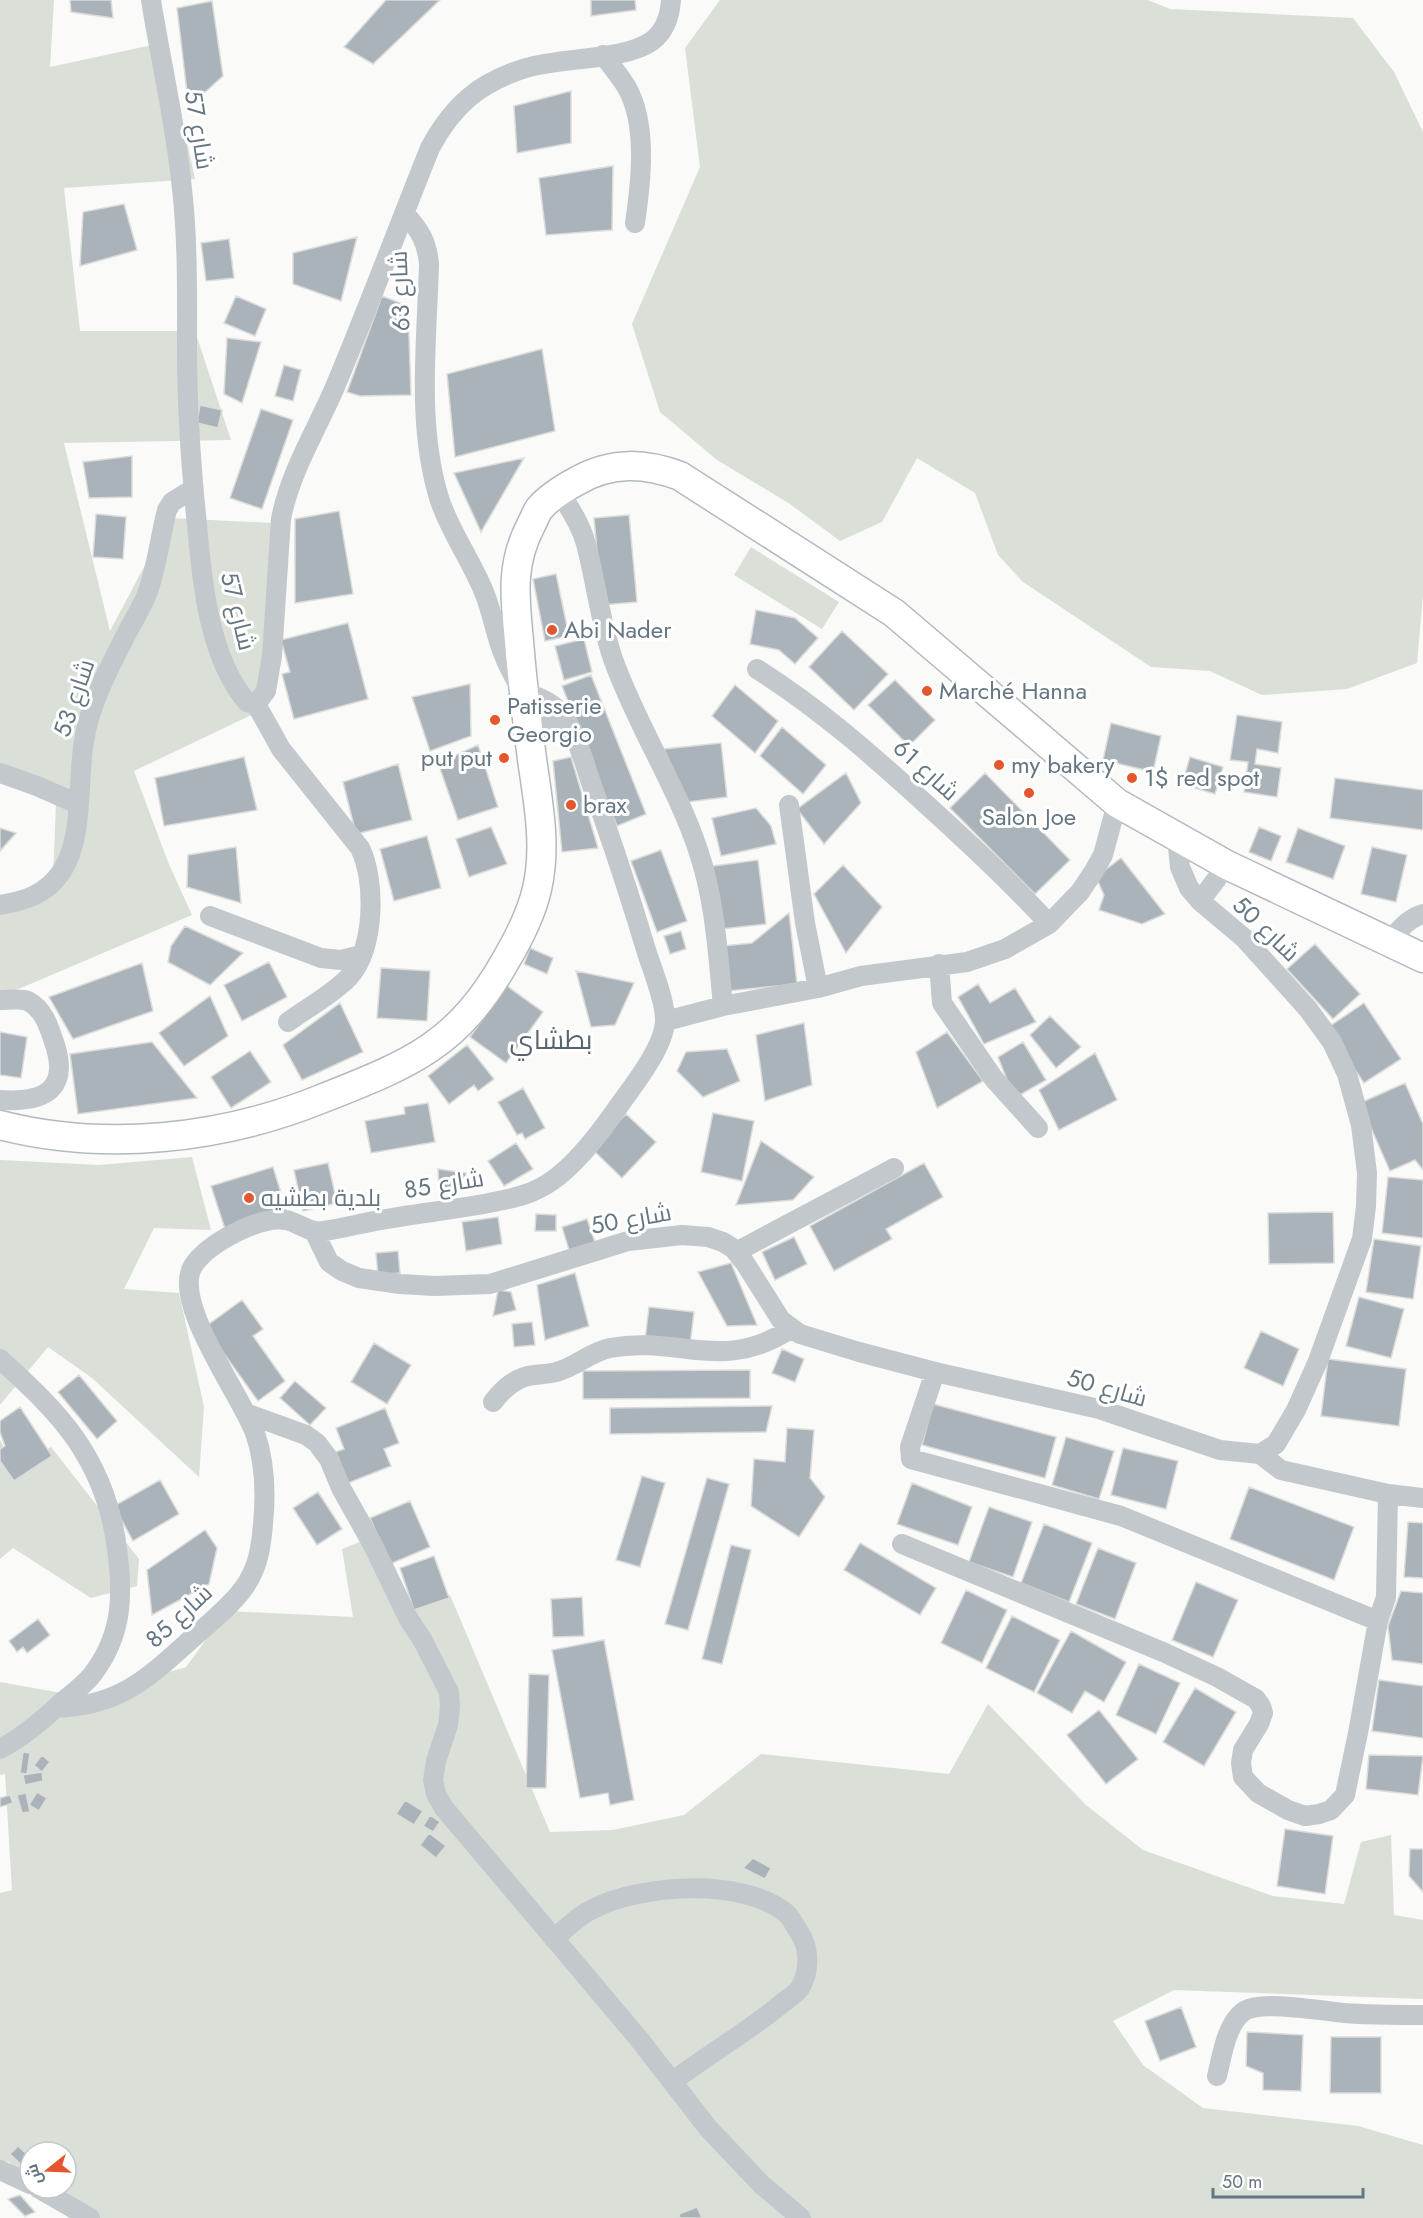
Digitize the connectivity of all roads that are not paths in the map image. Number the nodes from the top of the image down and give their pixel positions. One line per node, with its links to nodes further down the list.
1 (151, 0): 6 (street, شارع 57)
2 (671, 0): 3 (street)
3 (603, 55): 4 (street); 5 (street)
4 (405, 214): 9 (street, شارع 63); 10 (street, شارع 57)
5 (635, 224)
6 (193, 489): 10 (street, شارع 57); 15 (street, شارع 53)
7 (558, 492): 9 (main road); 14 (main road); 30 (street)
8 (757, 669): 23 (street, شارع 61)
9 (524, 694): 11 (street); 12 (main road)
10 (256, 704): 25 (street)
11 (562, 714): 12 (street); 31 (street)
12 (529, 734): 34 (main road)
13 (0, 773): 15 (street)
14 (1117, 803): 17 (main road); 23 (street)
15 (78, 804): 20 (street, شارع 53)
16 (789, 805): 28 (street)
17 (1177, 838): 18 (main road); 19 (street, شارع 50)
18 (1227, 865): 19 (street); 24 (main road)
19 (1200, 901): 44 (street, شارع 50)
20 (0, 905)
21 (1423, 914): 24 (street)
22 (210, 916): 25 (street)
23 (1049, 924): 27 (street)
24 (1389, 942): 26 (main road)
25 (361, 955): 32 (street)
26 (1423, 957)
27 (939, 964): 28 (street); 35 (street)
28 (818, 988): 30 (street)
29 (0, 1000): 33 (street)
30 (723, 1006): 31 (street)
31 (666, 1021): 37 (street, شارع 85)
32 (288, 1022)
33 (0, 1100)
34 (0, 1125)
35 (1038, 1128)
36 (894, 1168): 38 (street)
37 (314, 1231): 38 (street, شارع 50); 43 (street, شارع 85)
38 (736, 1252): 39 (street, شارع 50)
39 (792, 1328): 41 (street, شارع 50); 42 (street)
40 (0, 1359): 49 (street)
41 (935, 1372): 44 (street, شارع 50); 48 (street)
42 (493, 1402)
43 (248, 1414): 49 (street, شارع 85); 51 (street)
44 (1260, 1454): 45 (street)
45 (1388, 1494): 46 (street); 48 (street)
46 (1423, 1498)
47 (902, 1544): 48 (street)
48 (1378, 1620)
49 (56, 1708): 50 (street)
50 (0, 1749)
51 (554, 1939): 54 (street); 54 (street)
52 (1423, 2015): 53 (street)
53 (1217, 2076)
54 (672, 2082): 59 (street)
55 (0, 2170): 56 (street)
56 (18, 2178)
57 (59, 2200): 58 (street)
58 (90, 2218)
59 (801, 2218)

